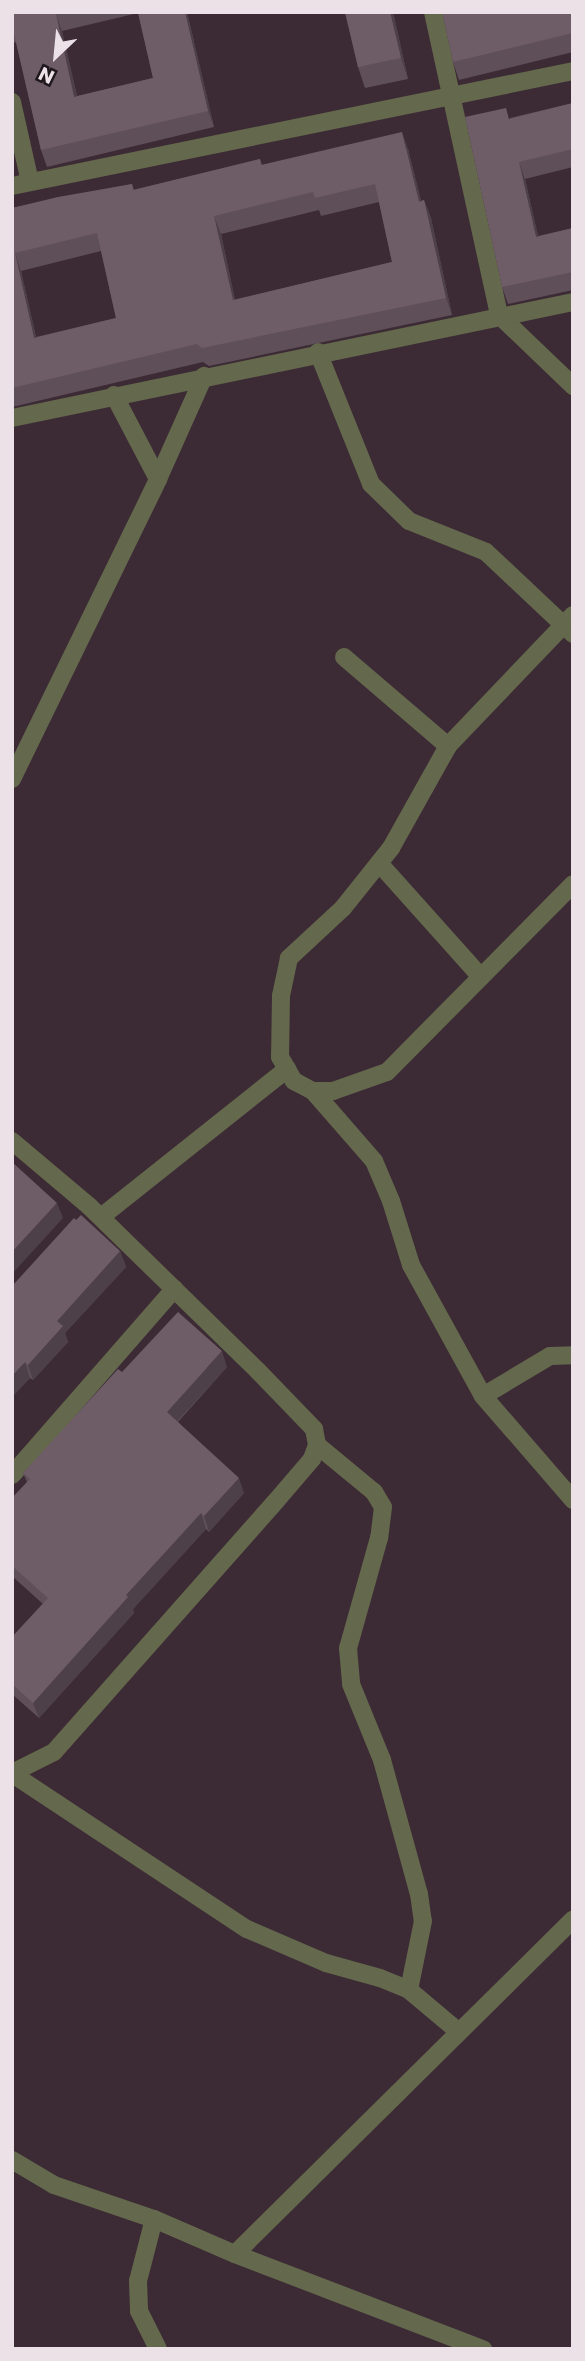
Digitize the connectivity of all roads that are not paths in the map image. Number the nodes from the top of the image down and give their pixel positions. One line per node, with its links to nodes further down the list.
1 (433, 12): 3 (street)
2 (573, 71): 3 (street)
3 (452, 98): 5 (street); 8 (street)
4 (12, 102): 5 (street)
5 (30, 182): 6 (street)
6 (12, 186)
7 (573, 302): 8 (street)
8 (499, 315): 9 (street); 11 (street)
9 (318, 352): 10 (street); 15 (street)
10 (204, 376): 12 (street); 14 (street)
11 (573, 386)
12 (114, 395): 13 (street); 14 (street)
13 (12, 418)
14 (158, 480): 18 (street)
15 (570, 625): 17 (street)
16 (344, 657): 17 (street)
17 (448, 746): 19 (street)
18 (12, 779)
19 (379, 863): 21 (street); 22 (street)
20 (573, 884): 21 (street)
21 (481, 977): 23 (street)
22 (287, 1069): 23 (street); 25 (street)
23 (313, 1091): 28 (street)
24 (12, 1143): 25 (street)
25 (90, 1213): 26 (street)
26 (174, 1289): 29 (street); 30 (street)
27 (573, 1355): 28 (street)
28 (482, 1396): 31 (street)
29 (317, 1445): 32 (street); 34 (street)
30 (12, 1475)
31 (573, 1500)
32 (13, 1774): 34 (street)
33 (573, 1919): 35 (street)
34 (409, 1990): 35 (street)
35 (459, 2032): 38 (street)
36 (12, 2160): 37 (street)
37 (154, 2219): 38 (street); 39 (street)
38 (235, 2254): 40 (street)
39 (158, 2349)
40 (483, 2349)

